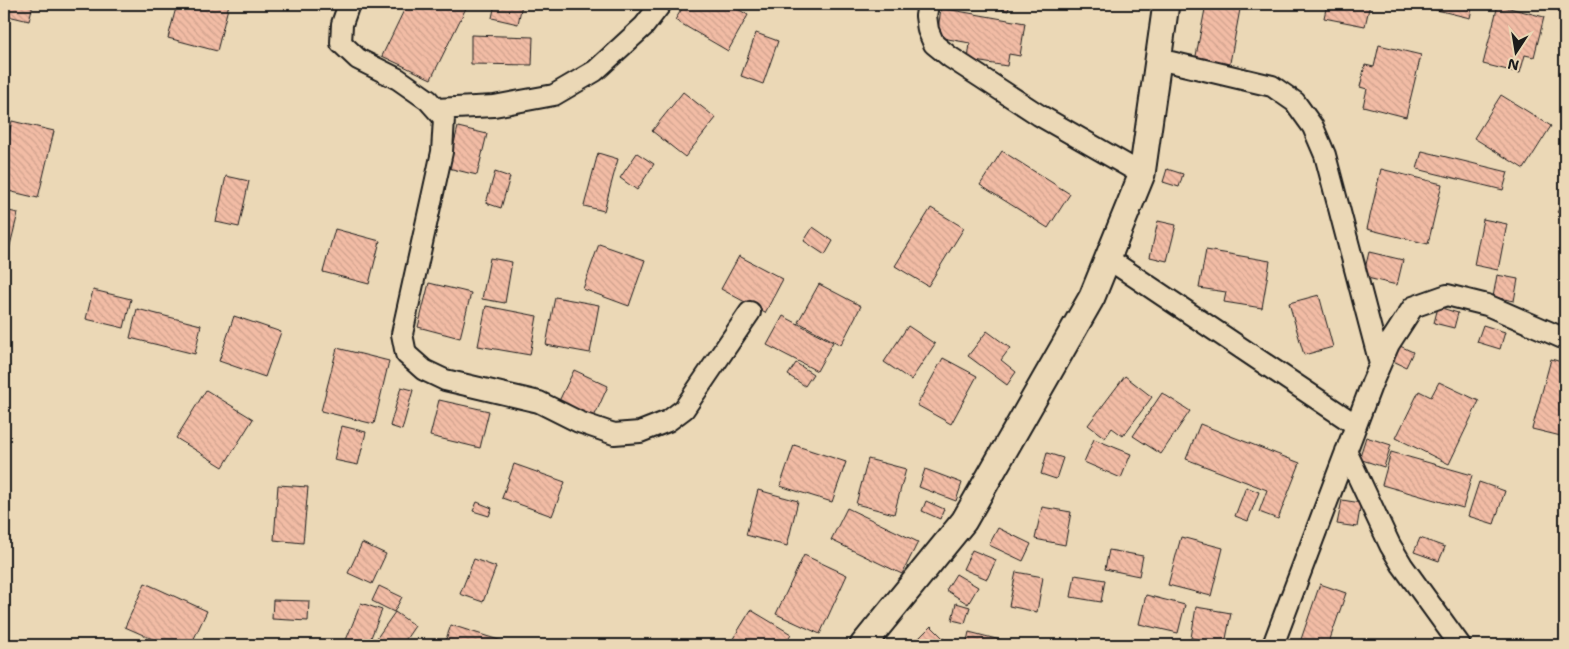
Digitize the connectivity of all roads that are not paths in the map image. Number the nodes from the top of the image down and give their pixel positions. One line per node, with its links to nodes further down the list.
1 (349, 4): 6 (street)
2 (661, 4): 6 (street)
3 (928, 4): 7 (street)
4 (1166, 4): 5 (street)
5 (1158, 59): 7 (street); 11 (street)
6 (436, 109): 9 (street)
7 (1142, 174): 8 (street)
8 (1107, 258): 12 (street); 14 (street)
9 (750, 312)
10 (1565, 339): 11 (street)
11 (1380, 364): 12 (street)
12 (1356, 425): 13 (street)
13 (1346, 451): 15 (street); 16 (street)
14 (863, 645)
15 (1273, 645)
16 (1460, 645)

